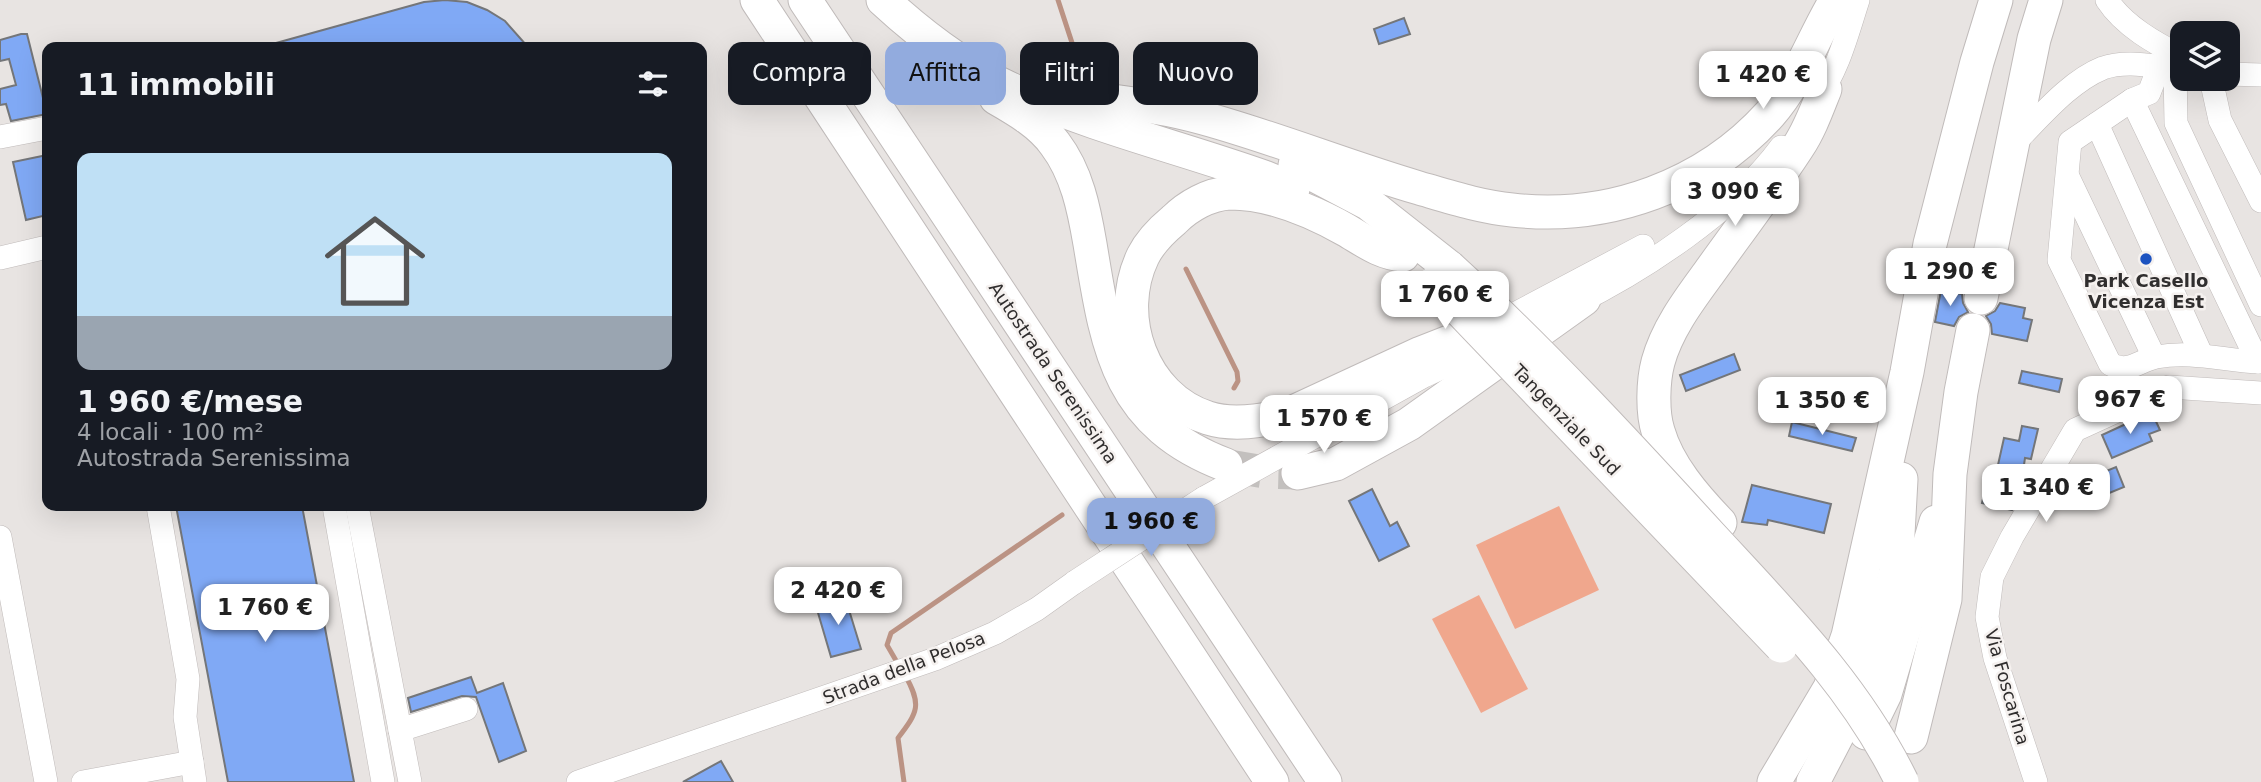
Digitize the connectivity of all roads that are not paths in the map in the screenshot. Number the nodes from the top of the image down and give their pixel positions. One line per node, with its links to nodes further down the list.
1 (757, 0): 50 (highway)
2 (805, 0): 42 (highway, Autostrada Serenissima)
3 (871, 0): 43 (highway)
4 (883, 0): 30 (highway, Tangenziale Sud)
5 (914, 0): 14 (highway, Tangenziale Sud)
6 (1837, 0): 21 (highway); 35 (street)
7 (1858, 0): 17 (street, Strada della Pelosa)
8 (1996, 0): 39 (highway)
9 (2046, 0): 26 (highway)
10 (2107, 0): 11 (street)
11 (2170, 60)
12 (2170, 65): 26 (street)
13 (2170, 68): 20 (street)
14 (1020, 69)
15 (2240, 74): 16 (street)
16 (2261, 75)
17 (1825, 89): 33 (street, Strada della Pelosa); 51 (highway, bridge)
18 (2175, 91): 34 (street)
19 (2214, 91): 28 (street)
20 (2132, 100): 23 (street); 38 (street)
21 (1119, 103)
22 (1110, 105): 32 (highway, Tangenziale Sud)
23 (2097, 124): 27 (street); 36 (street)
24 (42, 129): 25 (street)
25 (0, 137)
26 (2011, 146): 45 (highway)
27 (2067, 175): 37 (street); 37 (street)
28 (2261, 201)
29 (42, 248): 31 (street)
30 (1403, 255): 32 (highway, Tangenziale Sud); 35 (highway)
31 (0, 258)
32 (1442, 275): 51 (highway, Tangenziale Sud, bridge); 69 (highway, Tangenziale Sud, bridge)
33 (1584, 299): 40 (street, Strada della Pelosa); 44 (highway)
34 (2261, 305)
35 (1495, 324): 40 (street, Strada della Pelosa)
36 (2201, 354): 37 (street); 38 (street)
37 (2154, 357)
38 (2259, 362)
39 (1907, 372): 66 (highway); 67 (highway)
40 (1423, 376): 56 (street, Strada della Pelosa, bridge)
41 (2261, 393): 71 (street, Via Foscarina)
42 (1110, 458): 64 (highway, Autostrada Serenissima); 65 (highway)
43 (1226, 465)
44 (1298, 473)
45 (1950, 474): 54 (highway); 68 (highway)
46 (159, 511): 55 (street)
47 (335, 511): 59 (street)
48 (358, 511): 53 (street)
49 (0, 537): 57 (street)
50 (1134, 573): 62 (highway); 63 (highway)
51 (1804, 637): 70 (highway, Tangenziale Sud, bridge)
52 (466, 709): 53 (street)
53 (400, 730): 60 (street)
54 (1911, 737)
55 (194, 772): 58 (street)
56 (602, 778): 61 (street, Strada della Pelosa)
57 (46, 782)
58 (83, 782)
59 (383, 782)
60 (410, 782)
61 (578, 782)
62 (1266, 782)
63 (1272, 782)
64 (1325, 782)
65 (1339, 782)
66 (1774, 782)
67 (1813, 782)
68 (1841, 782)
69 (1878, 782)
70 (1902, 782)
71 (2036, 782)

